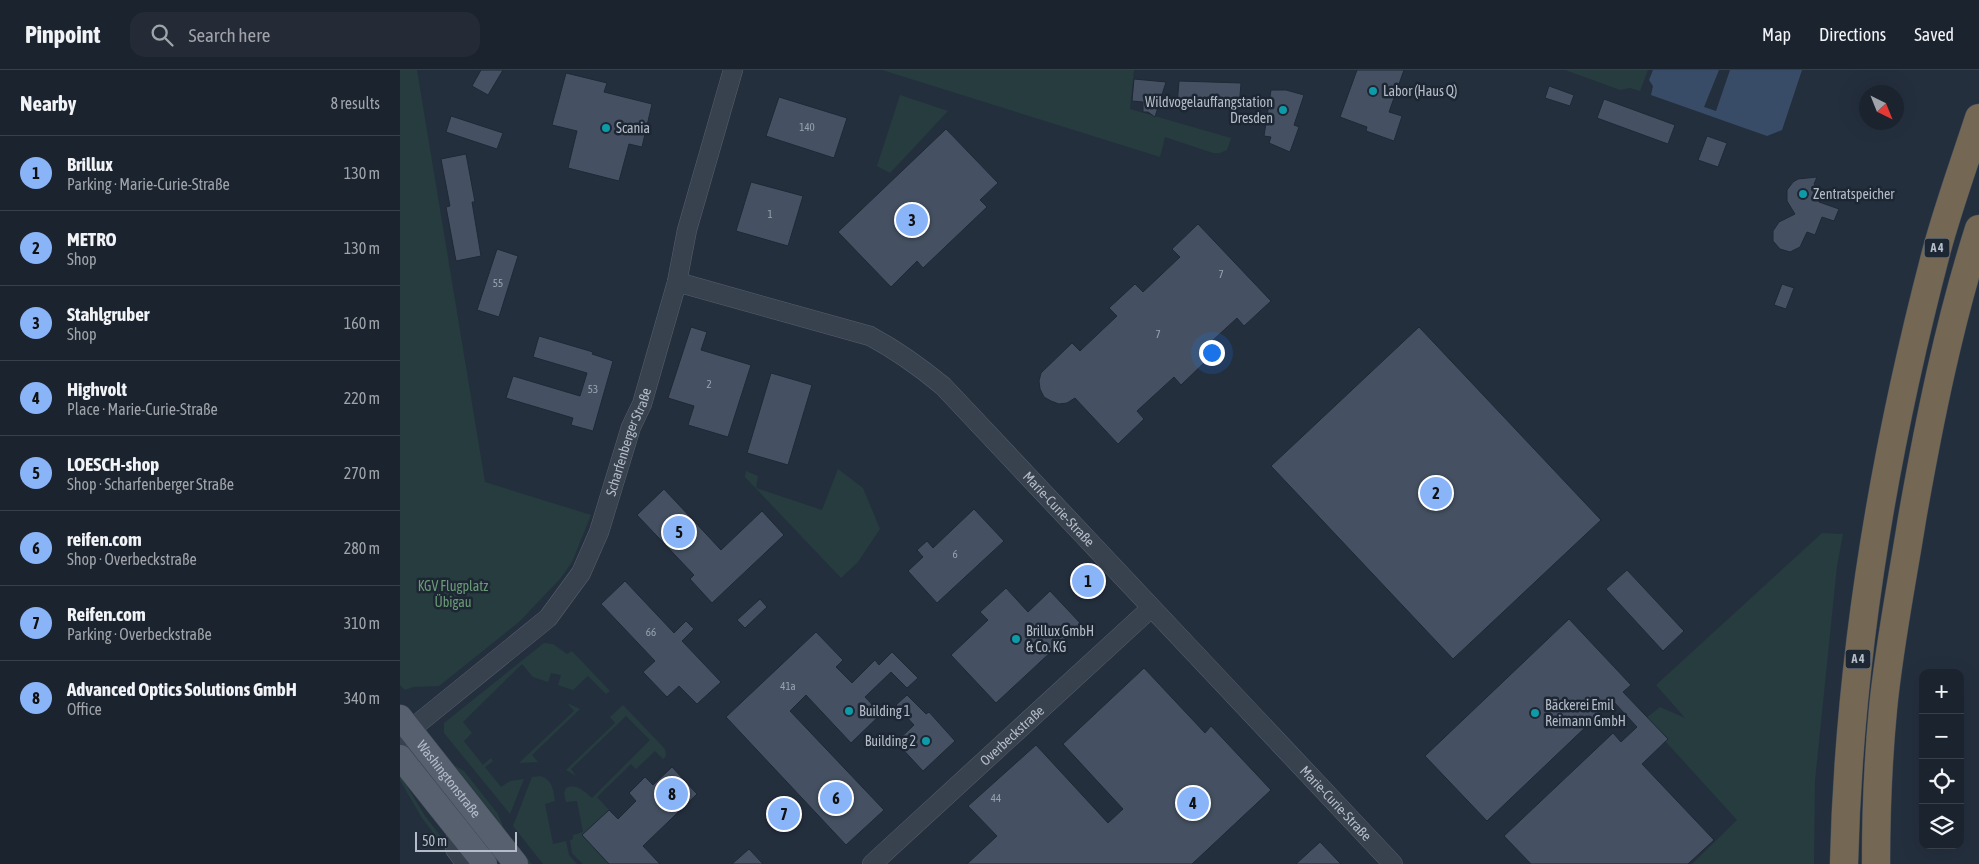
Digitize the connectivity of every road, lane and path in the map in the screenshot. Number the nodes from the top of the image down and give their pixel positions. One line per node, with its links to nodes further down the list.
1 (733, 70): 4 (street, Scharfenberger Straße)
2 (1979, 118): 14 (highway, A 4)
3 (1979, 229): 15 (highway, A 4)
4 (677, 282): 5 (street, Marie-Curie-Straße); 6 (street, Scharfenberger Straße)
5 (1151, 608): 12 (street, Overbeckstraße); 13 (street, Marie-Curie-Straße)
6 (403, 728): 11 (main road, Washingtonstraße)
7 (400, 756): 8 (main road, Washingtonstraße)
8 (457, 829): 9 (street); 10 (main road, Washingtonstraße)
9 (466, 864)
10 (485, 864)
11 (516, 864)
12 (872, 864)
13 (1392, 864)
14 (1844, 864)
15 (1876, 864)

